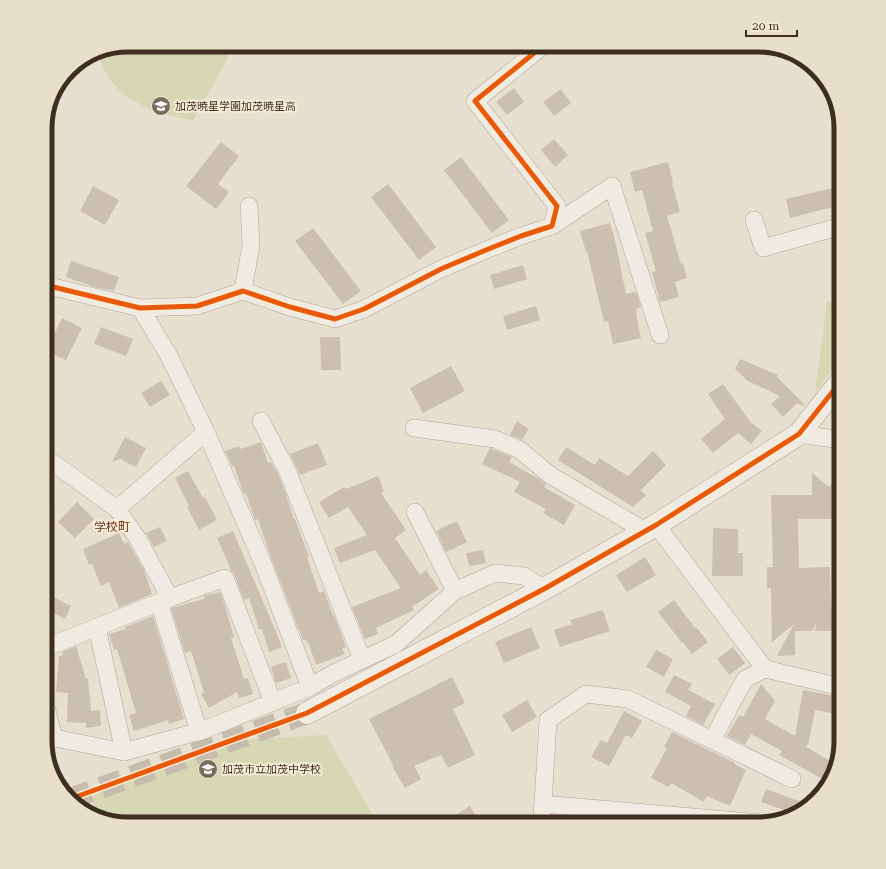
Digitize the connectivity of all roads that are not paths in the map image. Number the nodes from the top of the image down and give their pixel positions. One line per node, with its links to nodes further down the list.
1 (536, 52): 4 (street)
2 (249, 206): 7 (street)
3 (754, 220): 5 (street)
4 (552, 226): 7 (street); 9 (street)
5 (834, 228)
6 (52, 287): 8 (street)
7 (243, 291): 8 (street)
8 (140, 308): 13 (street)
9 (660, 335)
10 (834, 390): 14 (street)
11 (261, 421): 25 (street)
12 (414, 428): 19 (street)
13 (206, 432): 17 (street); 28 (street)
14 (798, 434): 15 (street); 19 (street)
15 (834, 439)
16 (52, 462): 17 (street)
17 (117, 509): 22 (street)
18 (415, 512): 21 (street)
19 (651, 528): 20 (street); 26 (street)
20 (544, 589): 21 (street); 30 (street)
21 (455, 591): 25 (street)
22 (164, 600): 23 (street); 29 (street); 31 (street)
23 (97, 627): 24 (street); 34 (street)
24 (52, 645)
25 (362, 659): 28 (street)
26 (764, 669): 27 (street); 33 (street)
27 (834, 685)
28 (310, 687): 29 (street)
29 (273, 702): 31 (street)
30 (307, 713)
31 (199, 732): 34 (street)
32 (52, 738): 34 (street)
33 (712, 740): 35 (street); 36 (street)
34 (124, 752)
35 (792, 779)
36 (543, 804): 37 (street); 38 (street)
37 (542, 817)
38 (692, 817)

